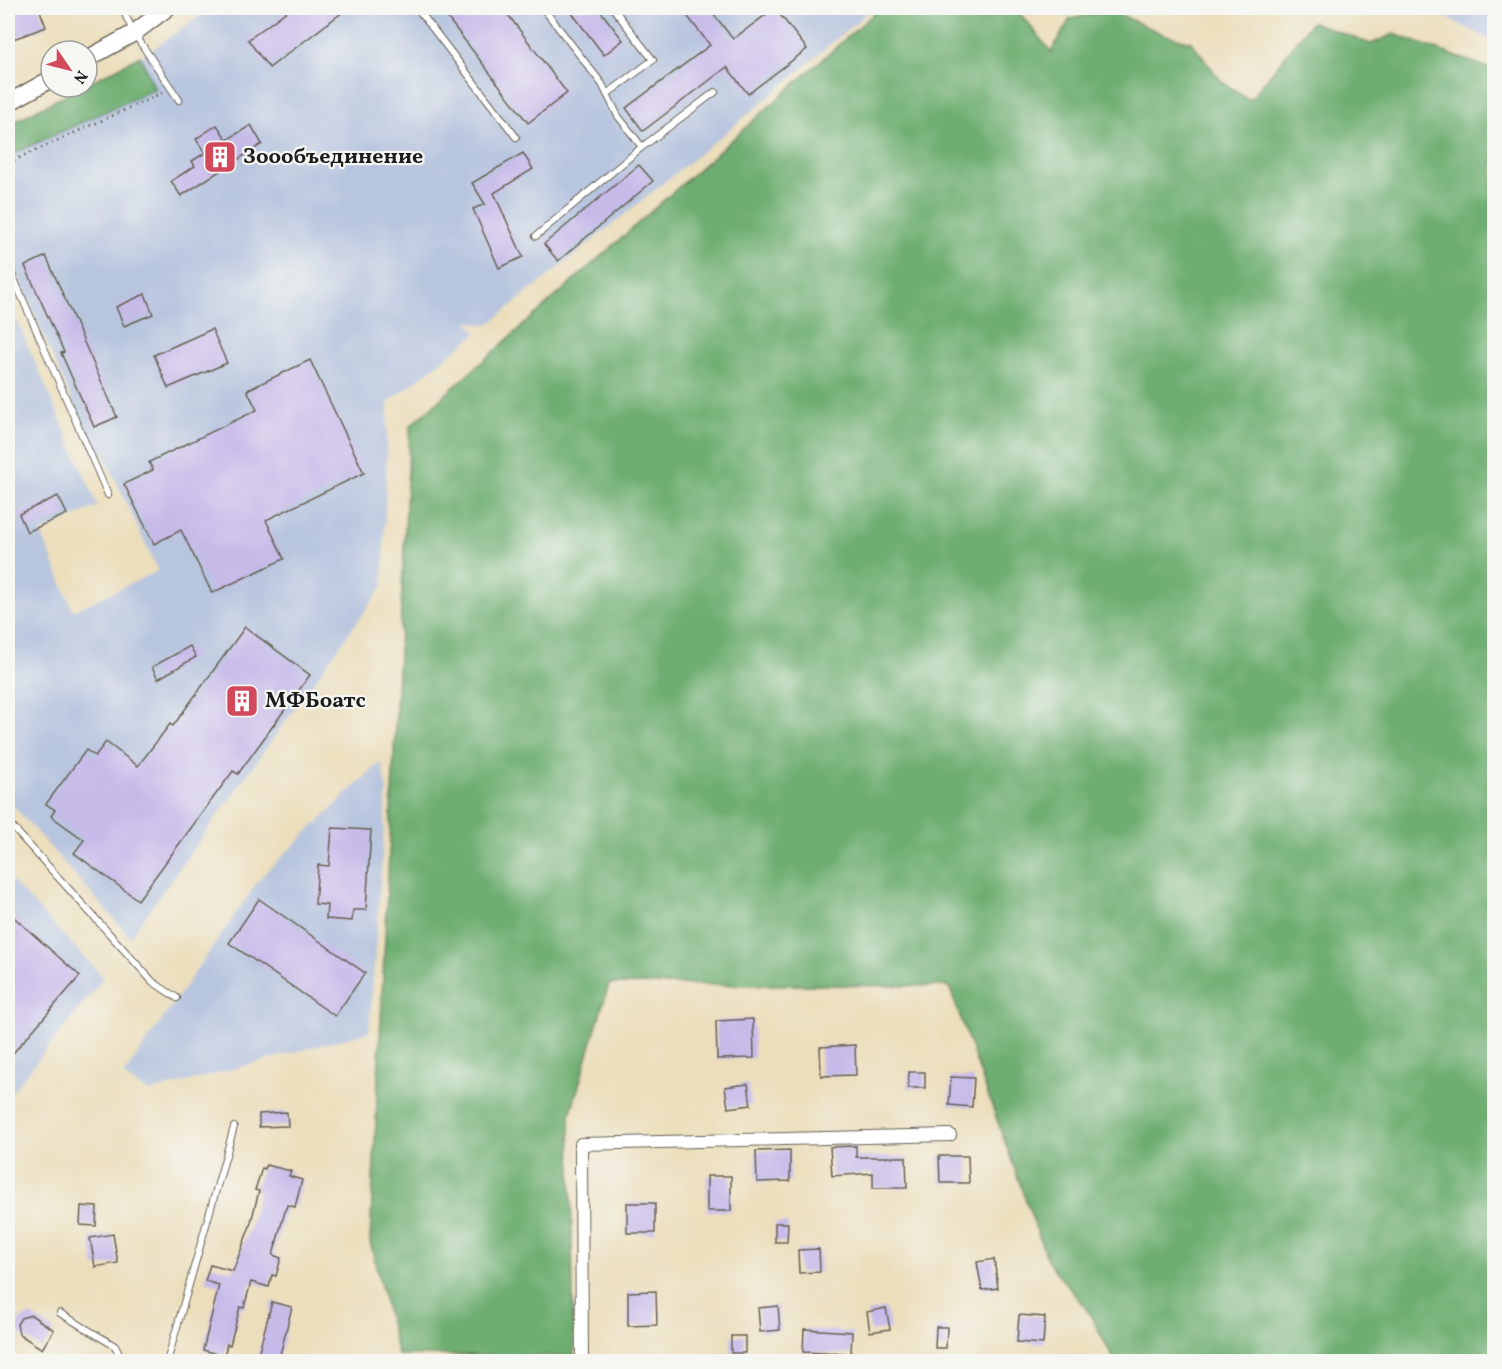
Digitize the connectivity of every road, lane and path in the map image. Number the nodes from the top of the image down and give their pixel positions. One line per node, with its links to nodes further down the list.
1 (122, 8): 6 (lane)
2 (417, 8): 14 (lane)
3 (543, 8): 11 (lane)
4 (613, 8): 11 (lane)
5 (162, 9): 6 (street)
6 (134, 33): 7 (street); 9 (lane)
7 (99, 52)
8 (39, 86): 13 (street)
9 (172, 88): 12 (lane); 16 (path)
10 (715, 92): 15 (lane)
11 (607, 94): 15 (lane)
12 (179, 100)
13 (8, 103)
14 (516, 137)
15 (642, 147): 17 (lane)
16 (8, 163)
17 (536, 236)
18 (8, 265): 19 (lane)
19 (108, 495)
20 (8, 822): 21 (lane)
21 (177, 998)
22 (234, 1127): 26 (lane)
23 (950, 1134): 27 (street)
24 (60, 1313): 25 (lane)
25 (123, 1362)
26 (167, 1362)
27 (582, 1362)

